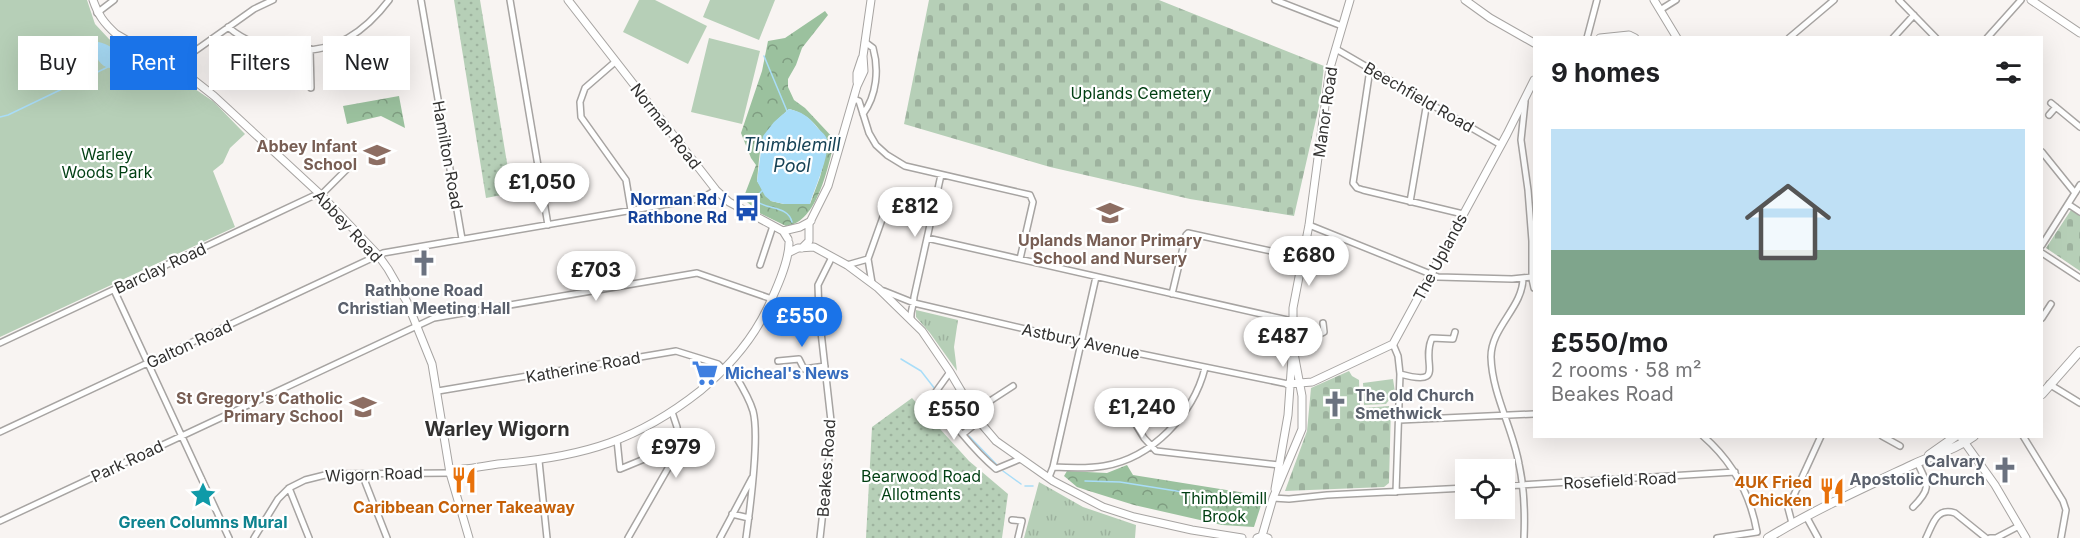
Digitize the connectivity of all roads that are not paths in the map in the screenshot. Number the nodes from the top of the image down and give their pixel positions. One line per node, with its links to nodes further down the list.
1 (93, 0): 20 (street, Abbey Road)
2 (114, 0): 20 (street)
3 (273, 0): 23 (street)
4 (389, 0): 27 (street)
5 (422, 0): 73 (street, Hamilton Road)
6 (510, 0): 65 (street)
7 (568, 0): 38 (street, Norman Road)
8 (871, 0): 34 (street)
9 (1275, 0): 22 (street)
10 (1350, 0): 22 (street, Manor Road)
11 (1597, 0): 28 (street)
12 (1654, 0): 19 (street)
13 (1677, 0): 19 (street)
14 (1834, 0): 30 (street)
15 (1899, 0): 21 (street)
16 (2021, 0): 33 (street)
17 (1467, 1): 35 (street)
18 (2035, 1): 24 (street)
19 (1660, 10): 29 (street)
20 (97, 13): 25 (street, Abbey Road)
21 (1914, 15): 31 (street); 32 (street)
22 (1342, 26): 37 (street, Manor Road)
23 (228, 27): 26 (street); 36 (street)
24 (2080, 33)
25 (119, 36)
26 (239, 36)
27 (351, 36)
28 (1588, 36)
29 (1676, 36)
30 (1791, 36)
31 (1895, 36)
32 (1934, 36)
33 (1989, 36)
34 (865, 42): 43 (street); 45 (street)
35 (1533, 42)
36 (197, 49)
37 (1336, 49): 39 (street, Beechfield Road); 66 (street, Manor Road)
38 (615, 62): 55 (street, Norman Road); 60 (street)
39 (1370, 69): 44 (street, Beechfield Road); 58 (street)
40 (1533, 82): 42 (street, The Uplands)
41 (197, 84): 57 (street, Abbey Road)
42 (1525, 98): 48 (street, The Uplands); 49 (street)
43 (854, 99): 45 (street); 64 (street)
44 (1426, 102): 50 (street, Beechfield Road); 58 (street)
45 (863, 114): 53 (street)
46 (2049, 115): 47 (street)
47 (2080, 127)
48 (1508, 134): 49 (street); 50 (street, The Uplands)
49 (1521, 140): 89 (street)
50 (1501, 145): 62 (street, The Uplands)
51 (2043, 153): 56 (street)
52 (347, 169): 57 (street)
53 (941, 175): 72 (street); 83 (street)
54 (2080, 185): 56 (street)
55 (716, 190): 60 (street, Galton Road); 67 (street, Norman Road)
56 (2075, 193): 59 (street)
57 (321, 195): 80 (street, Abbey Road); 94 (street, Barclay Road)
58 (1410, 202): 62 (street)
59 (2068, 204): 61 (street); 75 (street)
60 (632, 210): 65 (street, Galton Road)
61 (2080, 212)
62 (1463, 213): 87 (street, The Uplands)
63 (884, 214): 84 (street)
64 (811, 220): 68 (street); 71 (street)
65 (548, 225): 73 (street, Galton Road)
66 (1309, 225): 82 (street, Manor Road); 87 (street)
67 (773, 226): 70 (street, Norman Road); 85 (street)
68 (800, 227): 69 (street); 71 (street)
69 (792, 230): 70 (street); 74 (street)
70 (783, 231): 74 (street)
71 (809, 237): 76 (street); 77 (street)
72 (927, 238): 83 (street); 97 (street)
73 (462, 239): 80 (street, Galton Road)
74 (789, 241): 77 (street); 78 (street)
75 (2043, 243)
76 (814, 247): 77 (street); 81 (street)
77 (800, 248): 78 (street)
78 (788, 253): 96 (street)
79 (2043, 254): 90 (street)
80 (378, 255): 103 (street, Abbey Road); 111 (street, Galton Road)
81 (832, 257): 86 (street); 112 (street, Beakes Road)
82 (1303, 258): 95 (street); 101 (street, Manor Road)
83 (1020, 259): 88 (street)
84 (868, 260): 86 (street); 92 (street)
85 (760, 265)
86 (847, 266): 92 (street)
87 (1431, 274): 91 (street); 107 (street, The Uplands)
88 (1096, 277): 95 (street); 105 (street)
89 (1533, 278): 91 (street)
90 (2080, 278)
91 (1523, 281): 93 (street); 128 (street)
92 (875, 286): 97 (street, Astbury Avenue); 100 (street)
93 (1533, 287)
94 (114, 290): 106 (street, Barclay Road); 111 (street)
95 (1172, 294): 101 (street)
96 (772, 298): 103 (street, Park Road); 113 (street)
97 (914, 303): 100 (street); 105 (street, Astbury Avenue)
98 (2051, 304): 99 (street)
99 (2043, 314)
100 (911, 319): 115 (street)
101 (1292, 321): 108 (street, Manor Road)
102 (1323, 323): 108 (street)
103 (418, 325): 121 (street, Abbey Road); 133 (street, Park Road)
104 (1455, 332): 116 (street)
105 (1082, 342): 114 (street, Astbury Avenue); 147 (street)
106 (0, 343)
107 (1393, 344): 116 (street); 118 (street)
108 (1293, 348): 117 (street); 118 (street)
109 (2080, 351): 119 (main road)
110 (778, 361): 112 (street)
111 (148, 363): 131 (street, Galton Road); 133 (street)
112 (825, 366): 178 (street, Beakes Road)
113 (727, 367): 121 (street, Katherine Road); 125 (street); 151 (street)
114 (1205, 368): 117 (street, Astbury Avenue); 141 (street)
115 (950, 372): 126 (street); 132 (street)
116 (1400, 374): 129 (street)
117 (1288, 384): 118 (street); 146 (street)
118 (1299, 384): 158 (street)
119 (2049, 384): 122 (main road); 123 (street)
120 (1013, 387): 126 (street)
121 (438, 391): 149 (street, Abbey Road)
122 (2043, 391)
123 (2080, 403)
124 (1127, 410): 141 (street)
125 (672, 412): 139 (street); 175 (street)
126 (973, 412): 130 (street)
127 (1533, 414): 128 (street)
128 (1506, 416): 129 (street); 154 (street)
129 (1400, 420): 157 (street)
130 (979, 421): 132 (street); 143 (street)
131 (0, 432)
132 (963, 434): 143 (street)
133 (182, 436): 164 (street, Park Road); 169 (street)
134 (1705, 438): 148 (street)
135 (1820, 438): 165 (street)
136 (1886, 438): 140 (street)
137 (2024, 438): 188 (street)
138 (1960, 439): 145 (main road); 166 (street)
139 (617, 440): 142 (street); 144 (street)
140 (1900, 446)
141 (1150, 447): 146 (street); 147 (street)
142 (654, 455)
143 (1020, 459): 152 (street)
144 (539, 461): 149 (street); 174 (street)
145 (1917, 462): 159 (street); 161 (main road)
146 (1279, 465): 158 (street)
147 (1053, 467): 152 (street)
148 (1735, 472): 154 (street, Rosefield Road); 167 (street)
149 (450, 473): 150 (street, Wigorn Road); 173 (street, Abbey Road)
150 (362, 474): 155 (street, Wigorn Road); 172 (street)
151 (752, 477): 160 (street); 162 (street)
152 (1048, 477): 180 (street)
153 (1515, 485): 154 (street, Rosefield Road)
154 (1521, 485): 181 (street)
155 (289, 489): 170 (street, Wigorn Road); 171 (street)
156 (1455, 489): 157 (street)
157 (1396, 492): 158 (street)
158 (1273, 498): 168 (street)
159 (1914, 507)
160 (732, 514): 162 (street); 176 (street)
161 (1806, 516): 165 (main road); 184 (street)
162 (749, 518): 177 (street)
163 (1012, 520): 179 (street)
164 (0, 521)
165 (1792, 523): 183 (main road)
166 (2019, 526): 186 (street); 187 (street)
167 (1757, 532): 182 (street); 183 (street)
168 (1262, 537)
169 (229, 538)
170 (254, 538)
171 (309, 538)
172 (387, 538)
173 (469, 538)
174 (547, 538)
175 (628, 538)
176 (720, 538)
177 (746, 538)
178 (820, 538)
179 (1018, 538)
180 (1242, 538)
181 (1524, 538)
182 (1717, 538)
183 (1766, 538)
184 (1818, 538)
185 (1926, 538): 186 (street)
186 (1988, 538)
187 (2026, 538)
188 (2061, 538)

